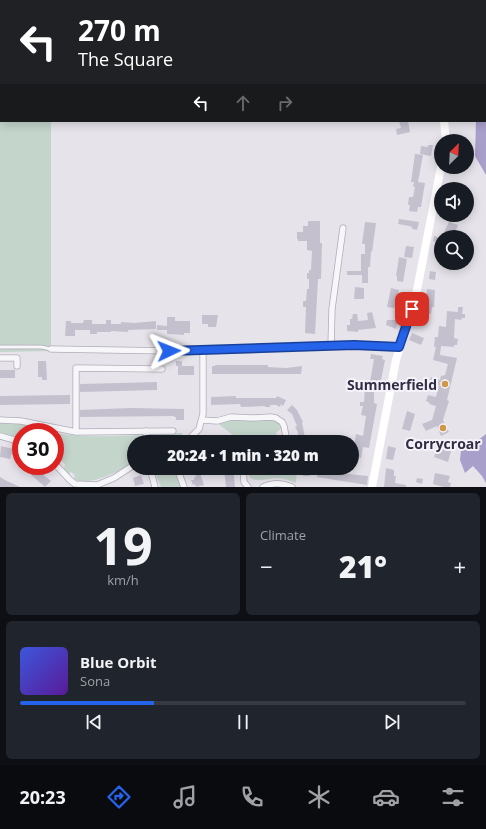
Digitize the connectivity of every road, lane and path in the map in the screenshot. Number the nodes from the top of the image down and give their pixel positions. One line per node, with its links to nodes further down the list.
1 (444, 122): 2 (main road)
2 (445, 134)
3 (440, 174): 7 (main road)
4 (343, 228): 5 (street)
5 (331, 346): 7 (street); 9 (street)
6 (0, 347): 8 (lane)
7 (399, 347): 34 (main road)
8 (51, 349): 9 (street)
9 (203, 350): 14 (street)
10 (0, 358): 11 (street)
11 (17, 366)
12 (162, 369): 17 (street)
13 (0, 420): 17 (street)
14 (202, 420): 19 (street); 20 (street)
15 (146, 431): 16 (street); 17 (street); 18 (street)
16 (173, 431)
17 (76, 432)
18 (146, 435)
19 (192, 435)
20 (286, 435)
21 (0, 436): 22 (street)
22 (12, 439)
23 (127, 470): 28 (street)
24 (64, 474): 28 (street)
25 (152, 475): 29 (street)
26 (180, 475): 30 (street)
27 (244, 475): 31 (street)
28 (97, 486)
29 (155, 487)
30 (184, 487)
31 (248, 487)
32 (263, 487): 33 (street)
33 (292, 487)
34 (372, 487)

